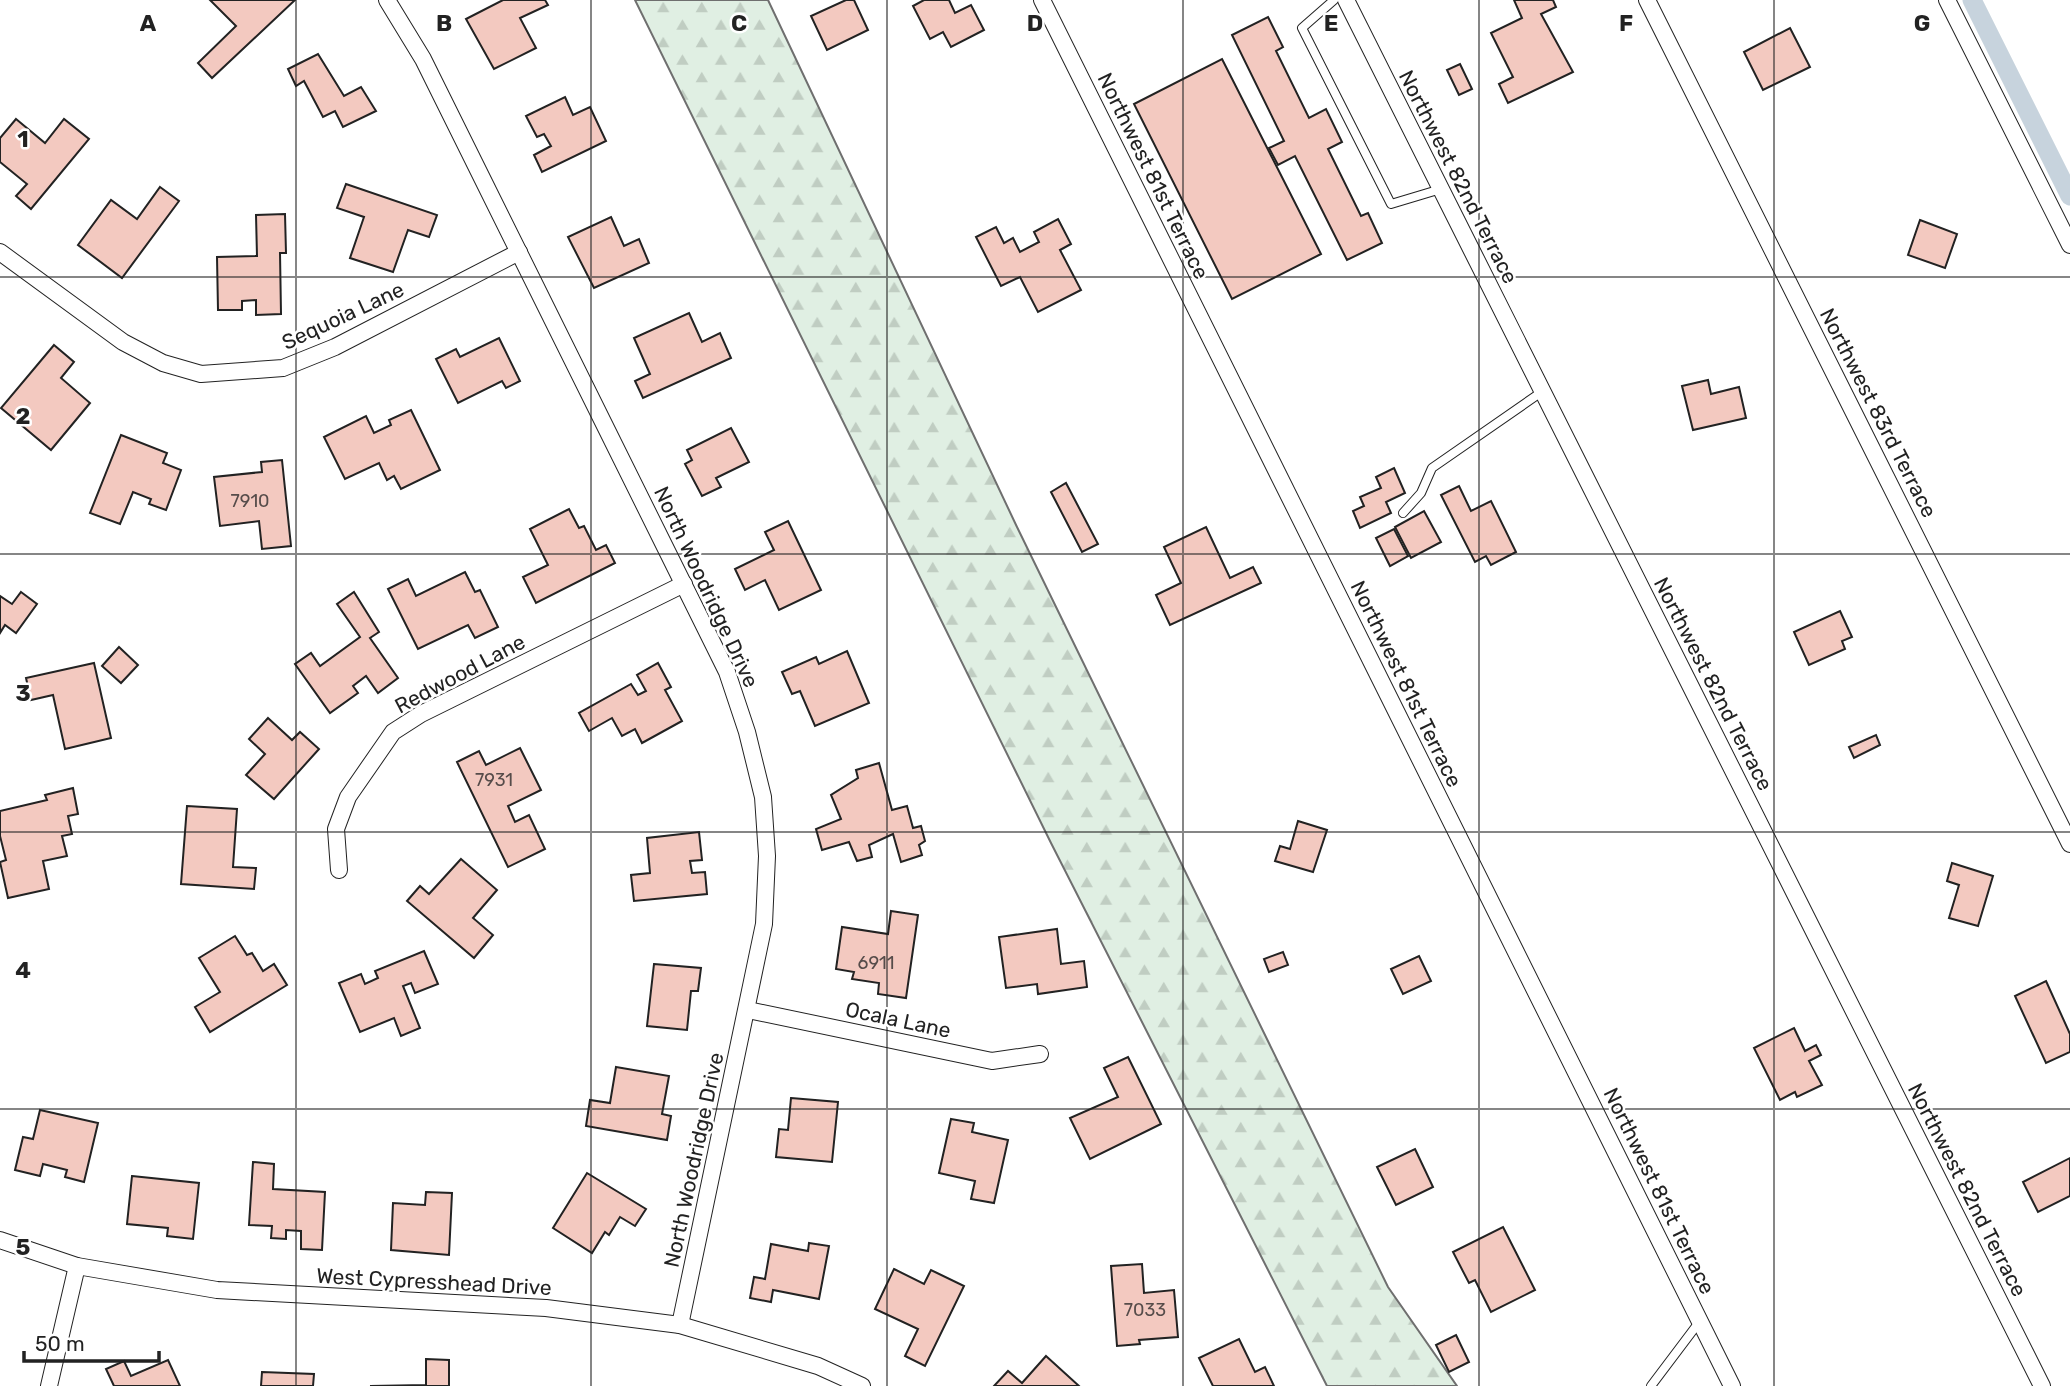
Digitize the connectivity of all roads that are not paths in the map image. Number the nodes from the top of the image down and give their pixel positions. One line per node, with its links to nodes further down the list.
1 (387, 0): 10 (street, North Woodridge Drive)
2 (1042, 0): 20 (street, Northwest 81st Terrace)
3 (1334, 0): 7 (lane)
4 (1346, 0): 7 (street, Northwest 82nd Terrace)
5 (1647, 0): 14 (street, Northwest 83rd Terrace)
6 (1947, 0): 8 (street)
7 (1441, 189): 11 (street, Northwest 82nd Terrace)
8 (2070, 245)
9 (0, 252): 10 (street, Sequoia Lane)
10 (519, 252): 13 (street, North Woodridge Drive)
11 (1543, 391): 12 (lane); 26 (street, Northwest 82nd Terrace)
12 (1403, 513)
13 (684, 584): 15 (street, Redwood Lane); 16 (street, North Woodridge Drive)
14 (2070, 844)
15 (339, 870)
16 (748, 1010): 17 (street, Ocala Lane); 21 (street, North Woodridge Drive)
17 (1040, 1054)
18 (0, 1240): 19 (street, West Cypresshead Drive)
19 (77, 1266): 21 (street, West Cypresshead Drive); 22 (street)
20 (1700, 1321): 24 (lane); 25 (street, Northwest 81st Terrace)
21 (680, 1325): 23 (street, West Cypresshead Drive)
22 (49, 1386)
23 (862, 1386)
24 (1651, 1386)
25 (1732, 1386)
26 (2042, 1386)

